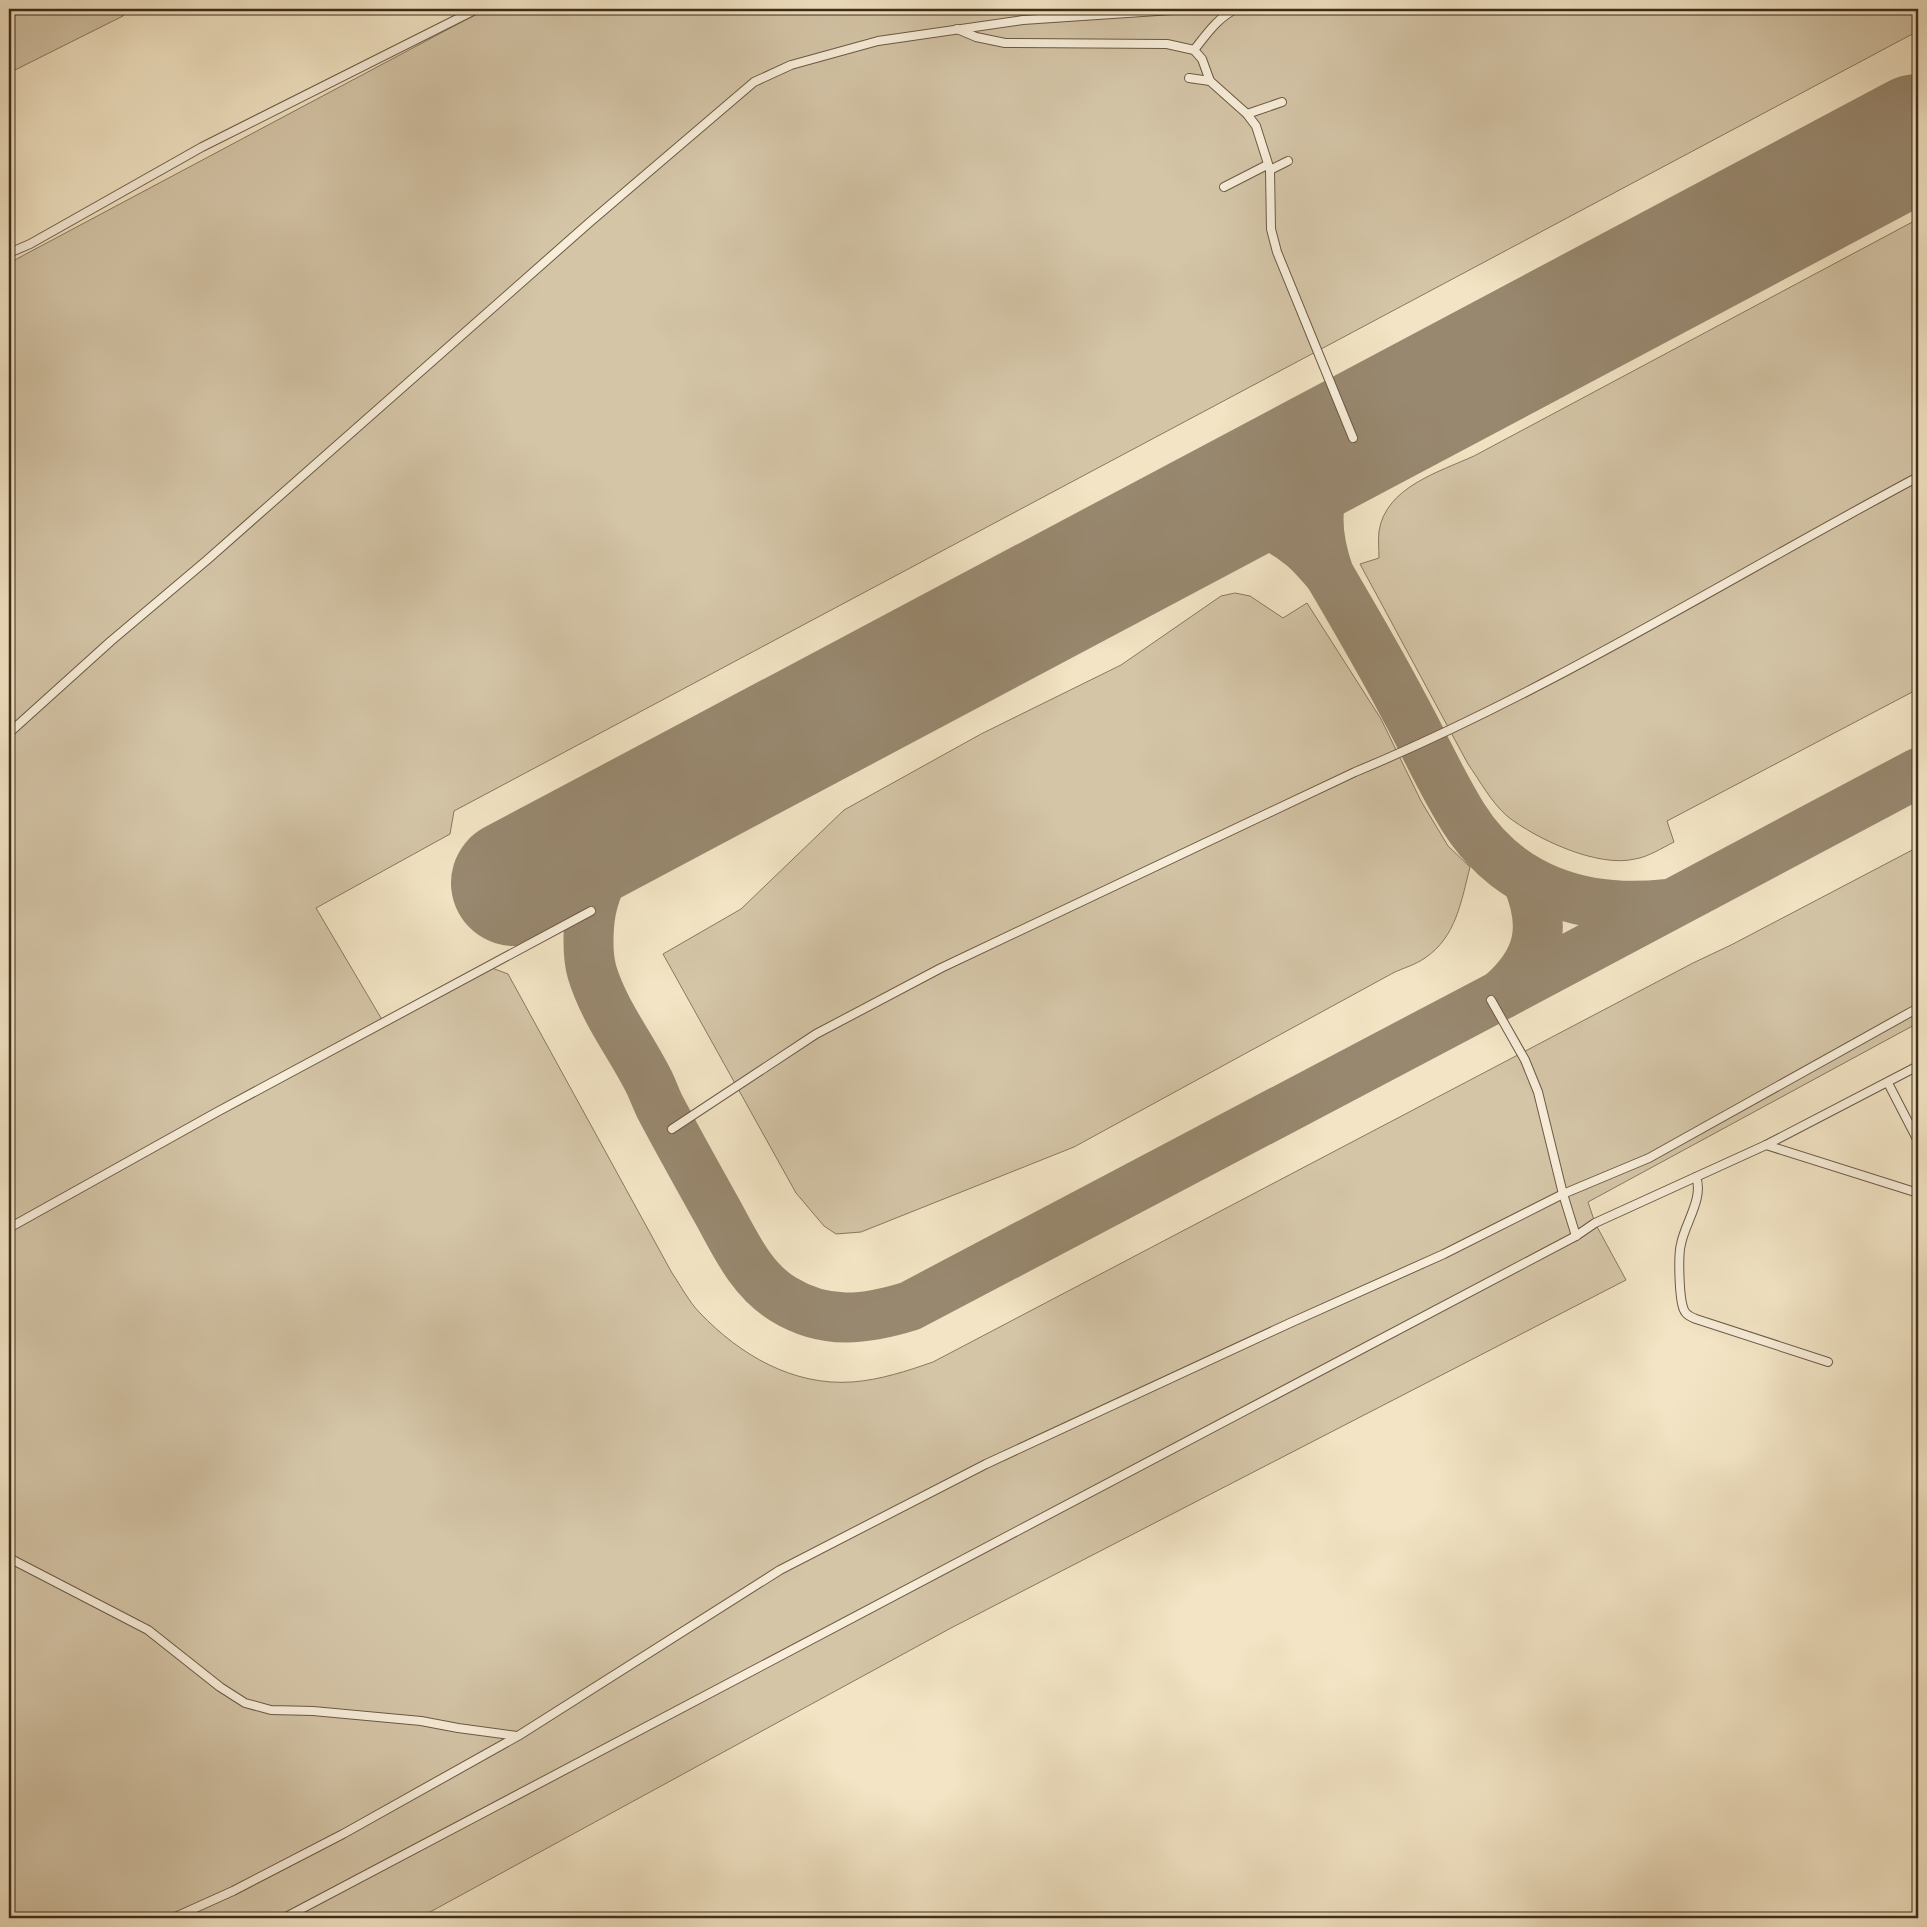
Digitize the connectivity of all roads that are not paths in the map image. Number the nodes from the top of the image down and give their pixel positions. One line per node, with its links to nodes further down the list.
1 (477, 9): 13 (lane)
2 (1187, 9): 4 (lane)
3 (1236, 9): 5 (lane)
4 (958, 29): 5 (lane); 16 (lane)
5 (1194, 50): 7 (lane)
6 (1189, 78): 7 (lane)
7 (1210, 82): 9 (lane)
8 (1282, 102): 9 (lane)
9 (1247, 114): 11 (lane)
10 (1288, 161): 11 (lane)
11 (1268, 167): 12 (lane); 14 (lane)
12 (1224, 187)
13 (9, 253)
14 (1352, 438)
15 (1918, 477): 22 (lane)
16 (9, 733)
17 (591, 911): 28 (lane)
18 (1491, 1000): 26 (lane)
19 (1918, 1008): 26 (lane)
20 (1918, 1066): 21 (lane)
21 (1888, 1083): 23 (lane); 24 (lane)
22 (672, 1129)
23 (1918, 1141)
24 (1766, 1145): 25 (lane); 27 (lane)
25 (1696, 1177): 29 (lane); 30 (lane)
26 (1563, 1194): 29 (lane); 32 (lane)
27 (1918, 1194)
28 (9, 1228)
29 (1576, 1236): 34 (lane)
30 (1828, 1362)
31 (9, 1558): 32 (lane)
32 (518, 1736): 33 (lane)
33 (172, 1918)
34 (284, 1918)

